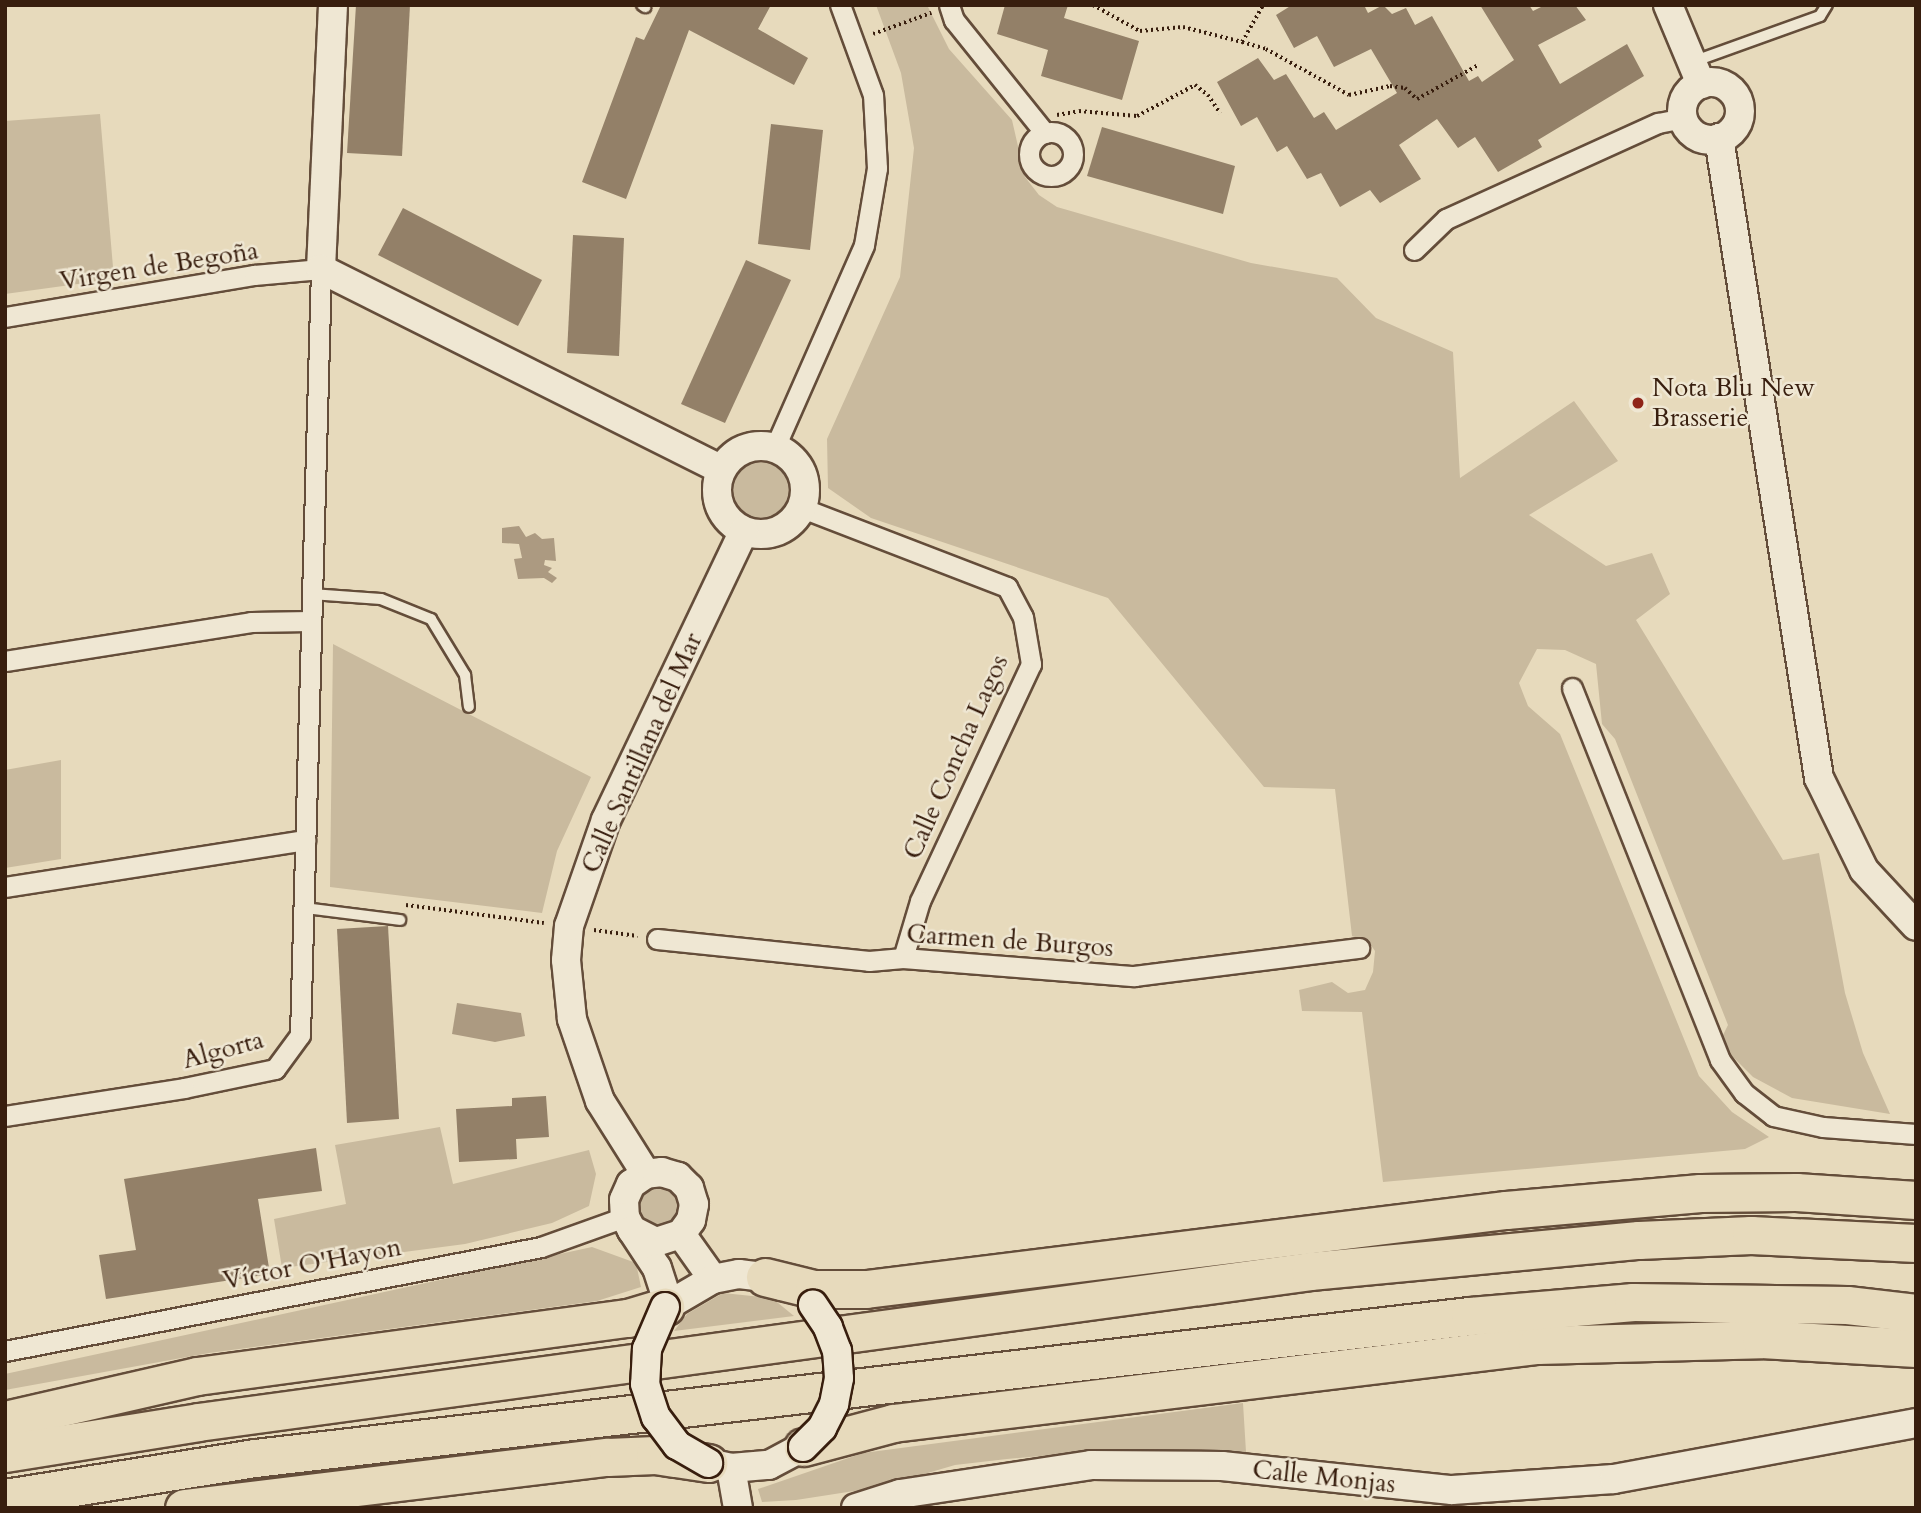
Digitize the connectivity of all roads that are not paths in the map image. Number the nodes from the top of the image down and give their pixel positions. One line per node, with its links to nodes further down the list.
1 (332, 5): 11 (street)
2 (840, 5): 13 (street)
3 (1668, 5): 6 (street)
4 (1827, 5): 6 (lane)
5 (940, 9): 8 (street)
6 (1696, 73): 7 (street); 9 (street)
7 (1683, 118): 9 (street); 10 (street)
8 (1039, 126)
9 (1719, 138): 26 (street)
10 (1415, 250)
11 (321, 269): 12 (street, Virgen de Begoña); 14 (street); 17 (street, Algorta)
12 (5, 317)
13 (775, 447): 14 (street); 15 (street)
14 (721, 469): 16 (street)
15 (802, 509): 16 (street); 29 (street, Calle Concha Lagos)
16 (744, 531): 32 (street, Calle Santillana del Mar)
17 (310, 594): 18 (street, Algorta); 21 (lane)
18 (310, 621): 19 (street); 22 (street, Algorta)
19 (5, 661)
20 (1572, 688): 31 (street)
21 (469, 707)
22 (304, 840): 23 (street); 24 (street, Algorta)
23 (5, 887)
24 (304, 900): 25 (lane); 30 (street, Algorta)
25 (400, 920)
26 (1916, 926)
27 (657, 939): 29 (street, Carmen de Burgos)
28 (1359, 948): 29 (street, Carmen de Burgos)
29 (903, 958)
30 (5, 1116)
31 (1916, 1134)
32 (646, 1174): 34 (street); 35 (street)
33 (1916, 1200): 37 (highway)
34 (629, 1223): 35 (street); 39 (street); 42 (street, Víctor O'Hayon)
35 (681, 1234): 38 (street)
36 (1916, 1243): 46 (highway)
37 (765, 1277): 38 (street); 45 (street, bridge)
38 (713, 1279): 39 (street)
39 (667, 1306): 43 (highway); 47 (street, bridge)
40 (1916, 1313): 48 (highway)
41 (1916, 1348): 45 (highway)
42 (5, 1351)
43 (5, 1420)
44 (1916, 1423): 51 (street, Calle Monjas)
45 (803, 1447): 47 (street)
46 (5, 1453)
47 (719, 1466): 49 (highway); 50 (street)
48 (5, 1498)
49 (184, 1508)
50 (738, 1508)
51 (856, 1508)

